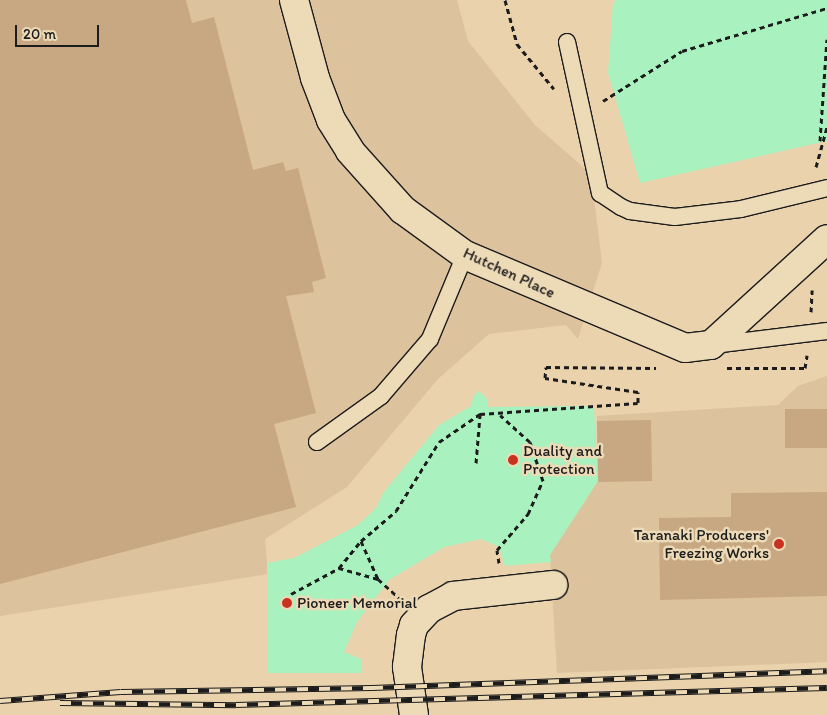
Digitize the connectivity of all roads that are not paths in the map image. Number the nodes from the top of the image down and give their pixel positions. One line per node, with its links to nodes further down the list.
1 (294, 0): 5 (street, Hutchen Place)
2 (567, 42): 3 (lane)
3 (827, 188)
4 (820, 245): 7 (street)
5 (465, 254): 7 (street, Hutchen Place); 8 (lane)
6 (827, 332): 7 (lane, Hutchen Place)
7 (711, 345)
8 (317, 442)
9 (553, 586): 10 (street)
10 (414, 715)

